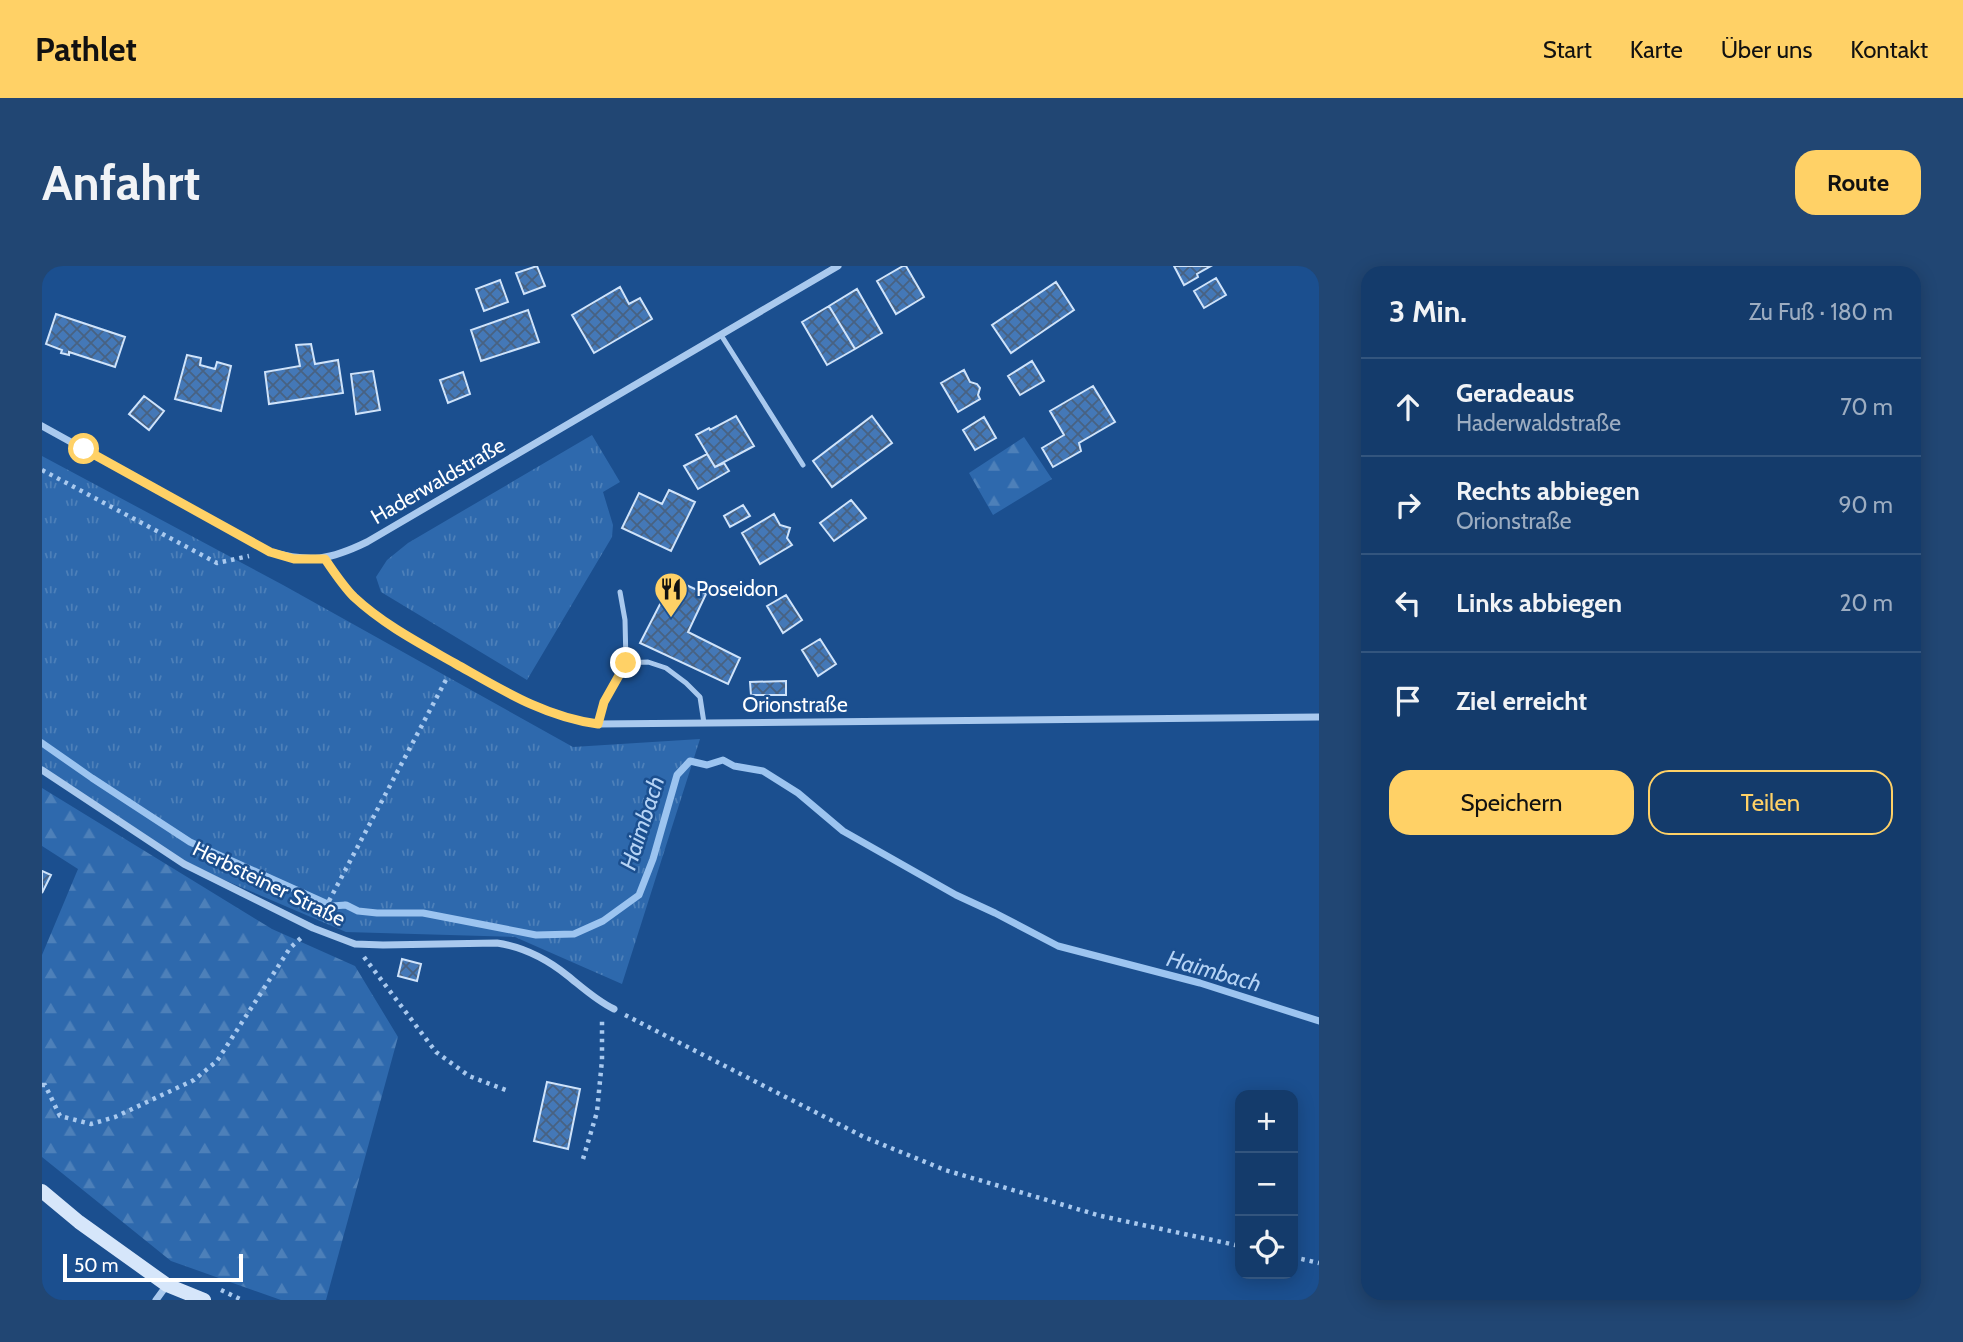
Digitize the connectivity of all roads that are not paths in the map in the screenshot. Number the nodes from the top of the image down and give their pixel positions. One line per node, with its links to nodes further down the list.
1 (838, 266): 2 (street, Haderwaldstraße)
2 (721, 335): 4 (lane); 5 (street, Haderwaldstraße)
3 (42, 426): 5 (street, Haderwaldstraße)
4 (803, 465)
5 (325, 559): 10 (street, Orionstraße)
6 (620, 592): 7 (lane)
7 (626, 663): 9 (lane); 10 (lane)
8 (1319, 717): 9 (street, Orionstraße)
9 (705, 723): 10 (street, Orionstraße)
10 (598, 724)
11 (42, 770): 12 (street, Herbsteiner Straße)
12 (614, 1009)
13 (42, 1191): 14 (main road)
14 (167, 1286): 15 (street); 16 (main road)
15 (156, 1300)
16 (204, 1300)

